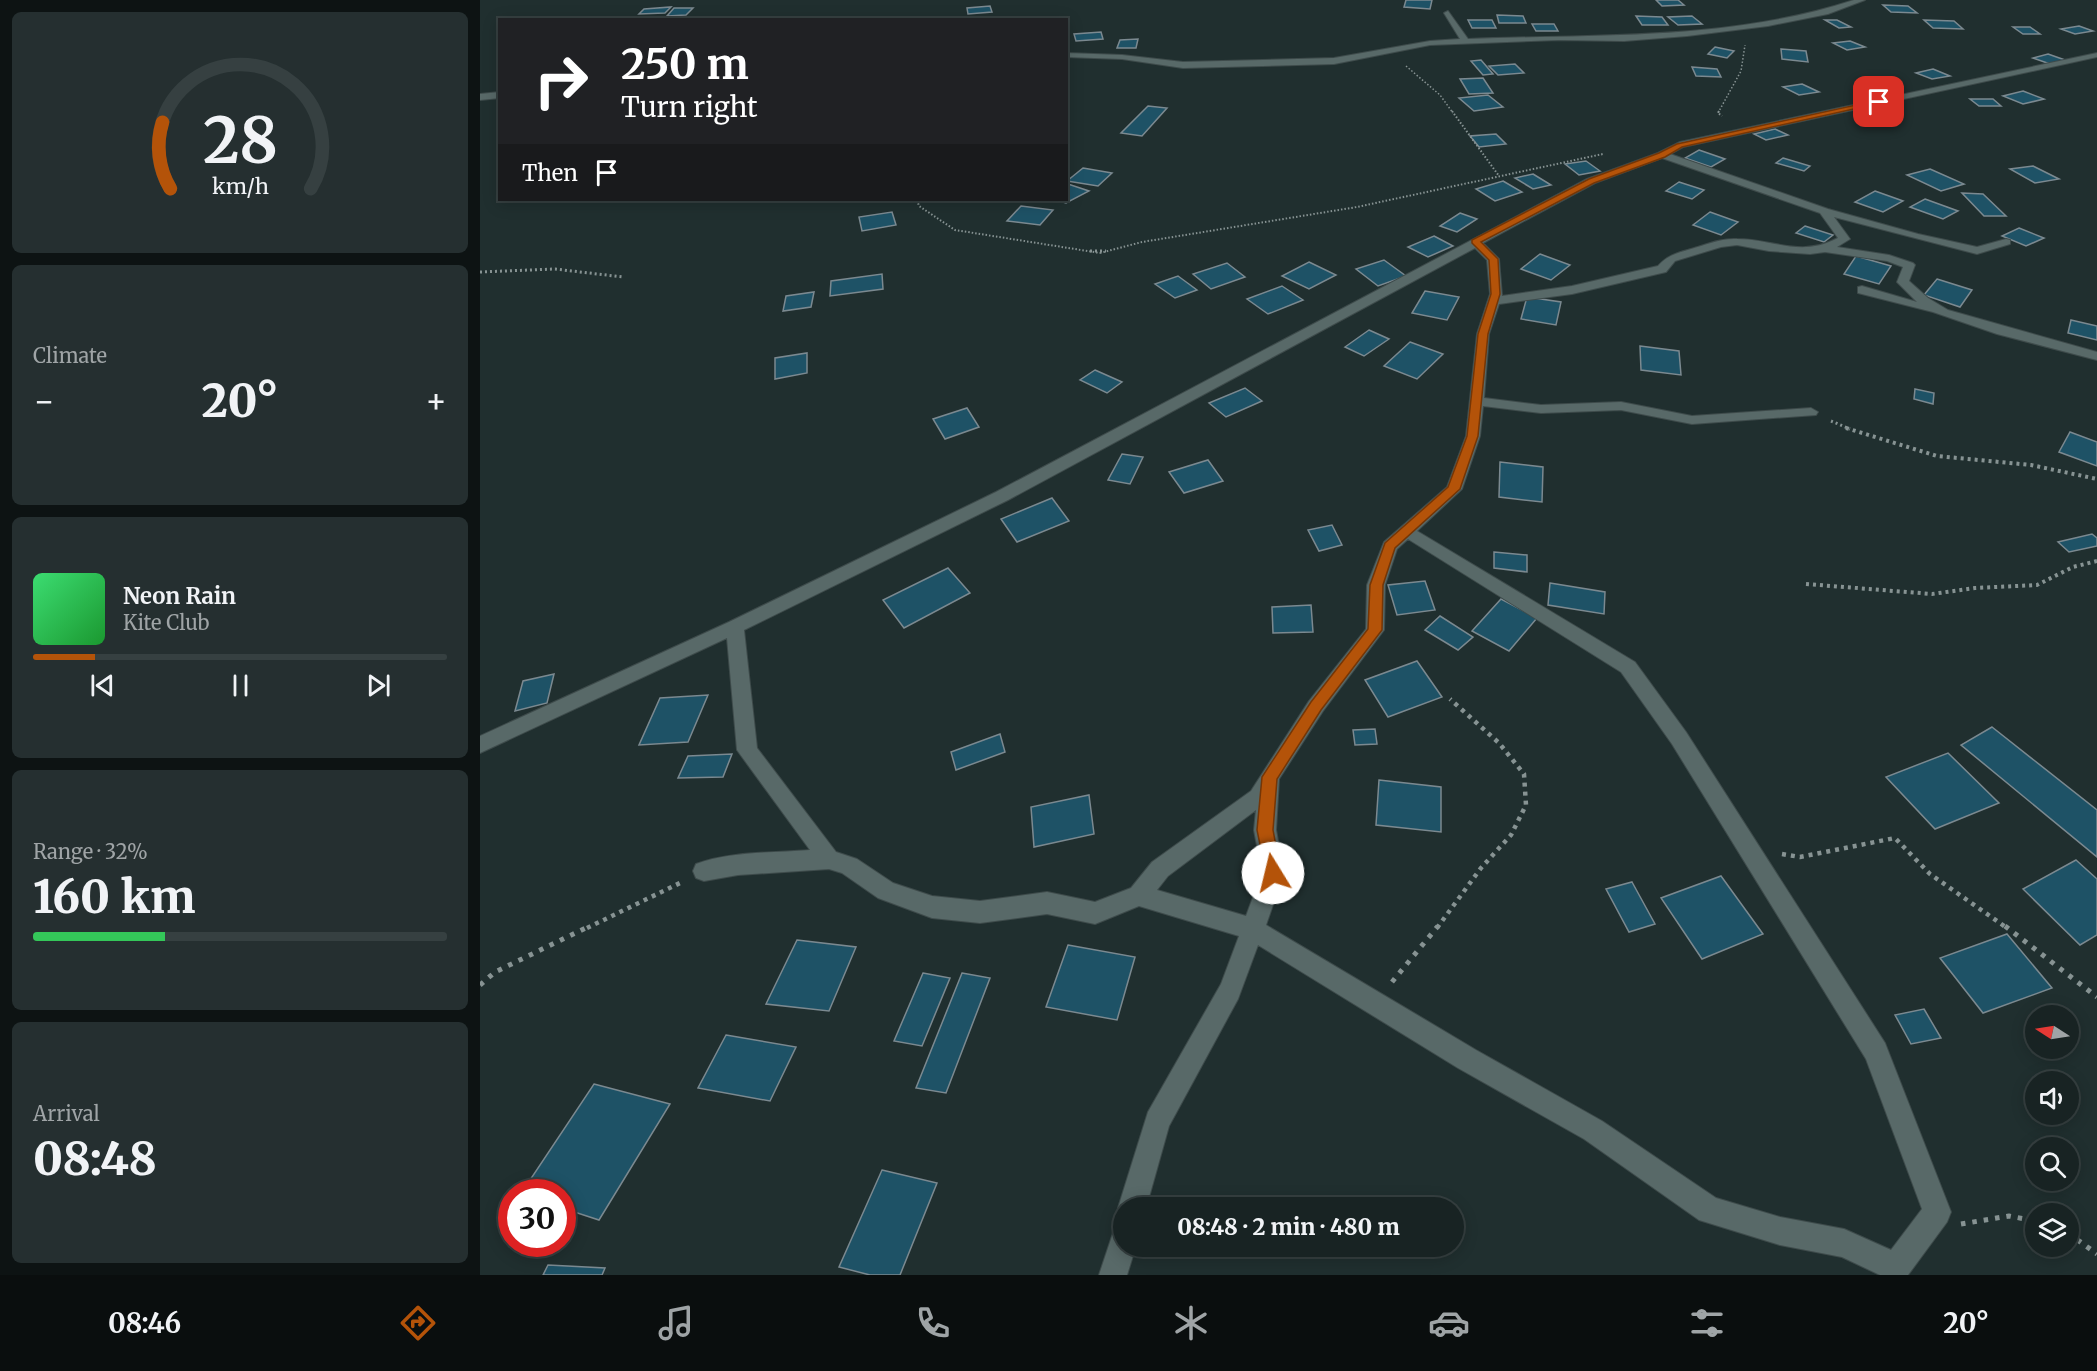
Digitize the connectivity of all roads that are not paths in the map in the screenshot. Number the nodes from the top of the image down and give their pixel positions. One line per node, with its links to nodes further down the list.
1 (1861, 0): 3 (street)
2 (1448, 13): 3 (street)
3 (1466, 42): 4 (street)
4 (1068, 55)
5 (2097, 55): 8 (street)
6 (498, 95): 7 (street)
7 (480, 97)
8 (1662, 155): 9 (street); 10 (street)
9 (1824, 211): 11 (street); 12 (street)
10 (1475, 242): 14 (street); 20 (street)
11 (2006, 242)
12 (1825, 249): 14 (street); 15 (street)
13 (1862, 290): 15 (street)
14 (1493, 301): 17 (street)
15 (1944, 313): 16 (street)
16 (2097, 356)
17 (1476, 402): 18 (street); 19 (street)
18 (1811, 412)
19 (1406, 531): 22 (street); 29 (street)
20 (735, 627): 21 (street); 23 (street)
21 (480, 745)
22 (1269, 777): 25 (street); 26 (street)
23 (829, 859): 24 (street); 25 (street)
24 (704, 871)
25 (1139, 895): 26 (street)
26 (1252, 929): 27 (street); 29 (street)
27 (1135, 1197)
28 (1119, 1257): 30 (street)
29 (1895, 1271)
30 (1113, 1275)

